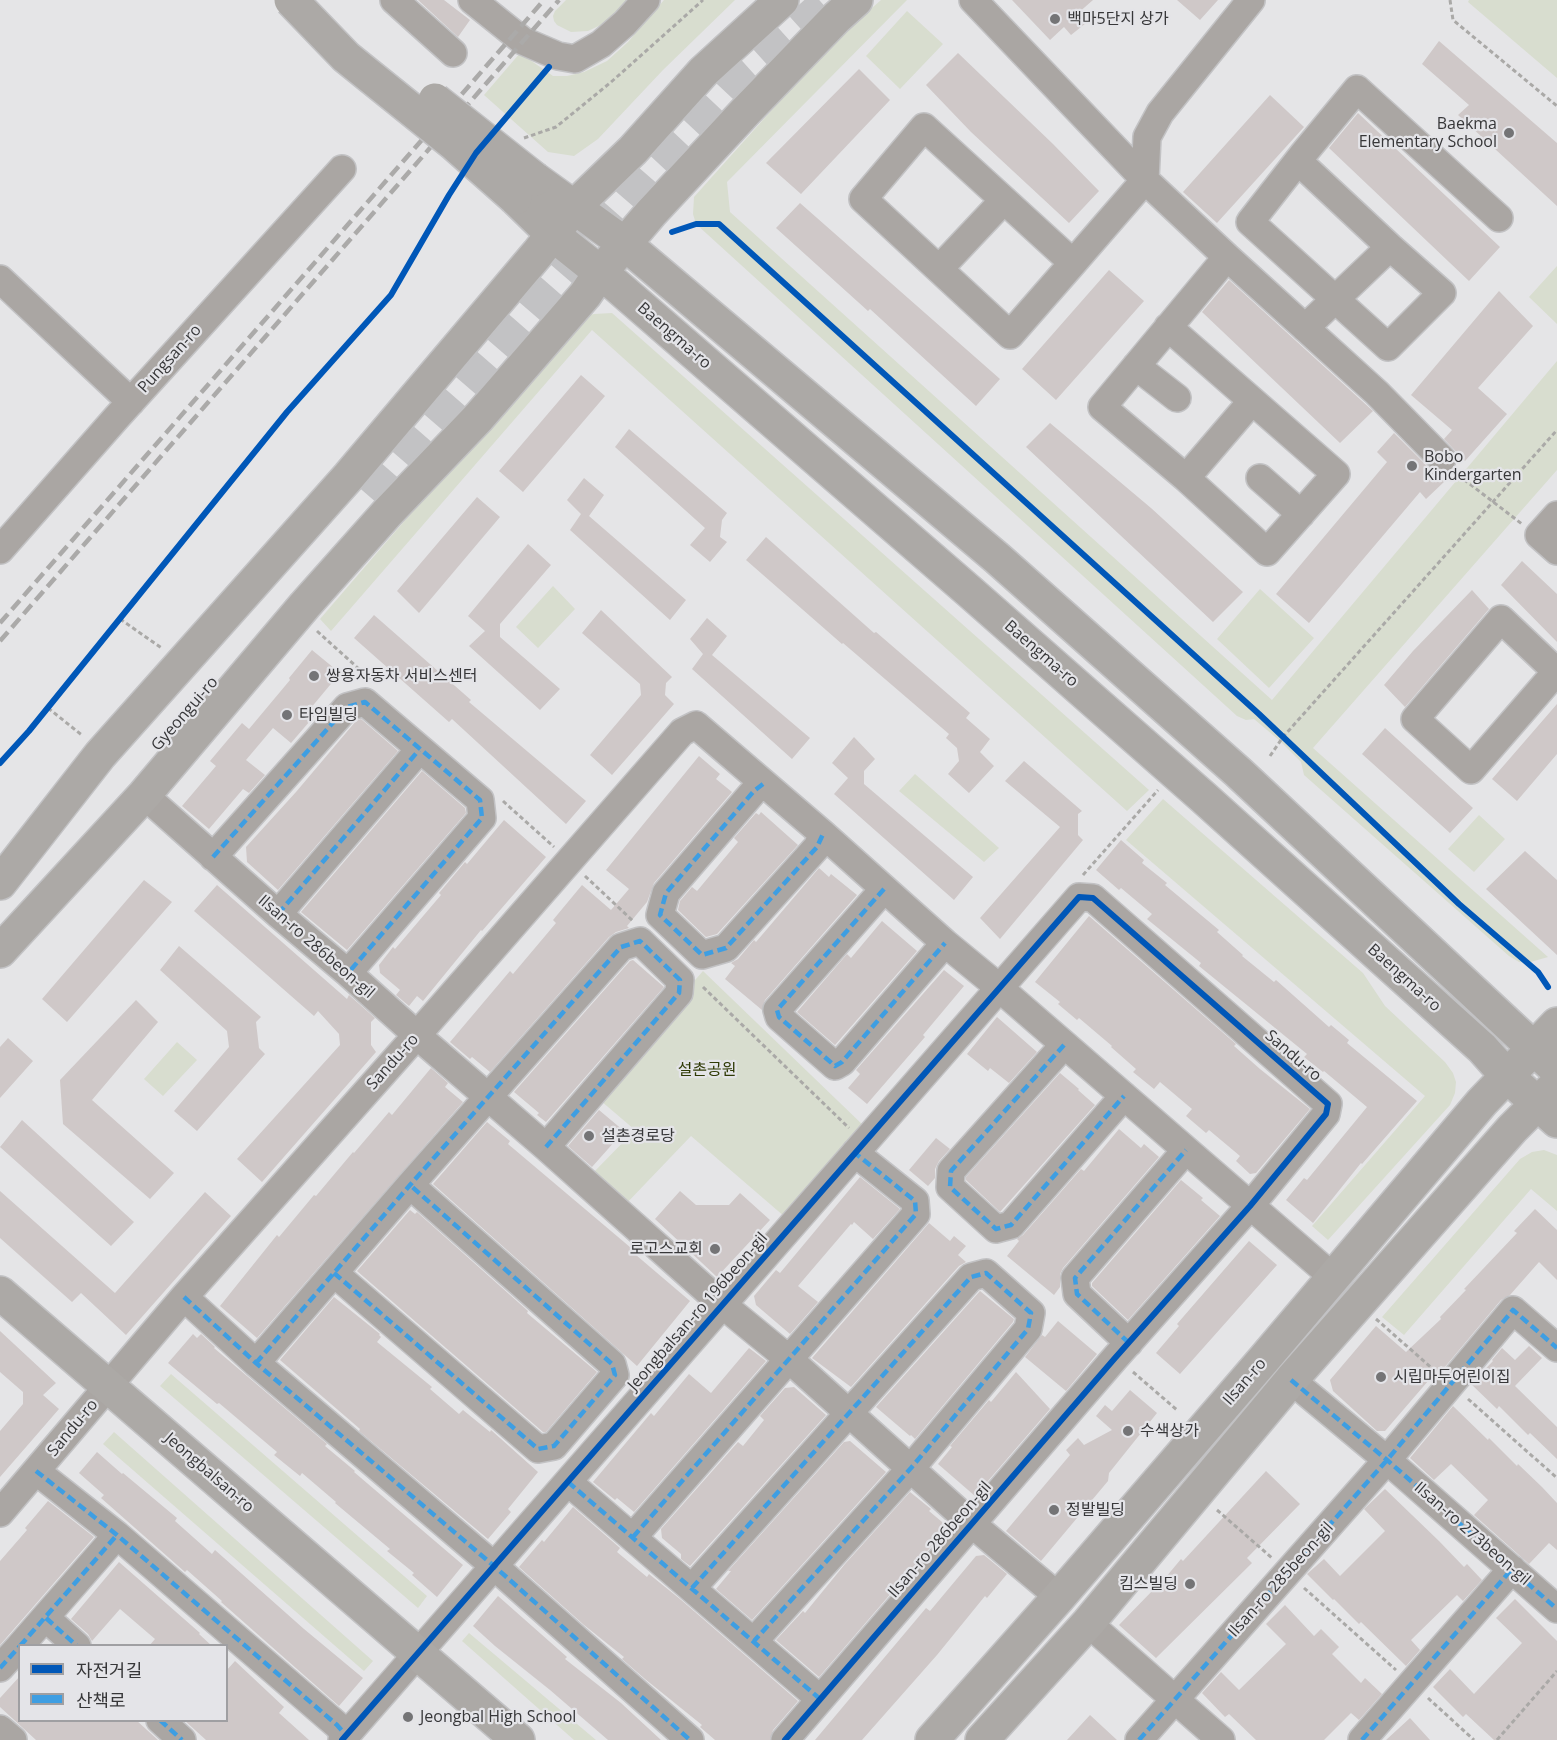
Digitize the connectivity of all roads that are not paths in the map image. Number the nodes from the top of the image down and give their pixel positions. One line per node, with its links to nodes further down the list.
1 (291, 0): 14 (main road, bridge)
2 (319, 0): 14 (main road, bridge)
3 (394, 0): 10 (street)
4 (646, 0): 9 (street)
5 (782, 0): 16 (main road)
6 (856, 0): 19 (main road)
7 (973, 0): 13 (street)
8 (1251, 0): 13 (street)
9 (483, 3)
10 (453, 53)
11 (1298, 161): 17 (street); 20 (street); 26 (street)
12 (342, 169): 32 (street, Pungsan-ro)
13 (1145, 180): 21 (street); 22 (street)
14 (525, 189): 16 (main road); 18 (main road, Baengma-ro)
15 (1004, 201): 22 (street); 23 (street); 23 (street)
16 (574, 207): 18 (main road); 19 (main road)
17 (1499, 218)
18 (552, 234): 24 (main road, Baengma-ro); 46 (main road)
19 (625, 244): 24 (main road); 58 (main road)
20 (1390, 247): 26 (street); 26 (street)
21 (1227, 257): 27 (street); 28 (street)
22 (1072, 263): 23 (street)
23 (939, 269)
24 (600, 273): 43 (main road); 60 (main road, Baengma-ro)
25 (0, 279): 32 (street)
26 (1337, 299): 28 (street)
27 (1168, 327): 29 (street); 31 (street)
28 (1305, 328): 33 (street)
29 (1136, 366): 30 (street); 34 (street)
30 (1177, 398)
31 (1252, 400): 34 (street); 36 (street)
32 (131, 402): 39 (street, Pungsan-ro)
33 (1442, 459)
34 (1186, 478): 36 (street)
35 (1260, 478): 36 (street)
36 (1300, 514)
37 (1557, 515): 38 (street)
38 (1548, 543)
39 (0, 550)
40 (1557, 672): 40 (street)
41 (419, 750): 45 (street); 49 (street); 53 (street)
42 (763, 784): 44 (street, Sandu-ro); 44 (street); 56 (street, Sandu-ro)
43 (144, 795): 45 (street, Ilsan-ro 286beon-gil); 52 (main road)
44 (823, 834): 47 (street, Sandu-ro)
45 (213, 857): 49 (street, Ilsan-ro 286beon-gil)
46 (0, 883)
47 (884, 889): 51 (street, Sandu-ro); 51 (street)
48 (0, 895): 50 (main road, Gyeongui-ro)
49 (278, 914): 53 (street, Ilsan-ro 286beon-gil)
50 (0, 930)
51 (945, 943): 54 (street, Sandu-ro)
52 (0, 951)
53 (348, 973): 56 (street, Ilsan-ro 286beon-gil)
54 (999, 989): 57 (street, Sandu-ro); 64 (street, Jeongbalsan-ro 196beon-gil); 68 (street, Sandu-ro)
55 (1557, 1024): 58 (main road, Ilsan-ro)
56 (417, 1035): 62 (street, Ilsan-ro 286beon-gil); 72 (street, Sandu-ro)
57 (1064, 1045): 61 (street, Sandu-ro); 61 (street)
58 (1533, 1047): 59 (main road); 60 (main road, Ilsan-ro)
59 (1557, 1070)
60 (1507, 1076): 63 (main road, Baengma-ro); 70 (main road, Ilsan-ro)
61 (1124, 1096): 66 (street, Sandu-ro)
62 (489, 1097): 65 (street, Ilsan-ro 286beon-gil); 65 (street); 67 (street)
63 (1550, 1103): 78 (main road, Ilsan-ro)
64 (854, 1142): 73 (street, Jeongbalsan-ro 196beon-gil); 76 (street)
65 (546, 1147): 73 (street, Ilsan-ro 286beon-gil)
66 (1186, 1150): 68 (street, Sandu-ro); 75 (street)
67 (410, 1185): 69 (street); 69 (street, Jeongbalsan-ro 196beon-gil)
68 (1250, 1206): 70 (street, Sandu-ro); 75 (street, Sandu-ro)
69 (334, 1273): 77 (street)
70 (1334, 1278): 92 (main road, Ilsan-ro)
71 (0, 1293): 79 (main road, Jeongbalsan-ro)
72 (184, 1297): 77 (street); 79 (street, Sandu-ro)
73 (723, 1305): 76 (street, Ilsan-ro 286beon-gil); 84 (street, Jeongbalsan-ro 196beon-gil)
74 (1557, 1348): 81 (street)
75 (1125, 1357): 86 (street, Ilsan-ro 286beon-gil)
76 (790, 1360): 80 (street, Ilsan-ro 286beon-gil); 88 (street)
77 (256, 1363): 89 (street)
78 (1291, 1380): 81 (street, Ilsan-ro 273beon-gil); 95 (main road, Ilsan-ro)
79 (109, 1386): 83 (street, Sandu-ro); 100 (main road, Jeongbalsan-ro)
80 (848, 1413): 82 (street, Ilsan-ro 286beon-gil); 82 (street); 91 (street)
81 (1387, 1460): 90 (street, Ilsan-ro 273beon-gil); 103 (street, Ilsan-ro 285beon-gil)
82 (911, 1468): 86 (street, Ilsan-ro 286beon-gil); 96 (street)
83 (36, 1471): 85 (street, Sandu-ro); 87 (street, Sandu-ro)
84 (568, 1482): 88 (street); 89 (street, Jeongbalsan-ro 196beon-gil)
85 (0, 1514)
86 (972, 1524): 92 (street, Ilsan-ro 286beon-gil); 102 (street, Ilsan-ro 286beon-gil)
87 (117, 1535): 94 (street); 106 (street, Sandu-ro)
88 (633, 1537): 91 (street)
89 (494, 1566): 100 (street, Jeongbalsan-ro 196beon-gil); 110 (street)
90 (1512, 1569): 93 (street, Ilsan-ro 273beon-gil); 116 (street)
91 (692, 1588): 96 (street)
92 (1059, 1597): 112 (main road, Ilsan-ro)
93 (1557, 1609)
94 (46, 1618): 97 (street); 98 (street)
95 (1088, 1623): 103 (street); 113 (main road, Ilsan-ro)
96 (754, 1641): 102 (street)
97 (22, 1644)
98 (75, 1644)
99 (18, 1648): 101 (street)
100 (418, 1653): 106 (street); 109 (main road, Jeongbalsan-ro)
101 (0, 1668)
102 (820, 1699): 111 (street, Ilsan-ro 286beon-gil)
103 (1174, 1700): 114 (street, Ilsan-ro 285beon-gil); 115 (street)
104 (162, 1722): 108 (street)
105 (0, 1729): 107 (street)
106 (344, 1737)
107 (13, 1740)
108 (182, 1740)
109 (518, 1740)
110 (690, 1740)
111 (784, 1740)
112 (932, 1740)
113 (982, 1740)
114 (1139, 1740)
115 (1221, 1740)
116 (1362, 1740)

